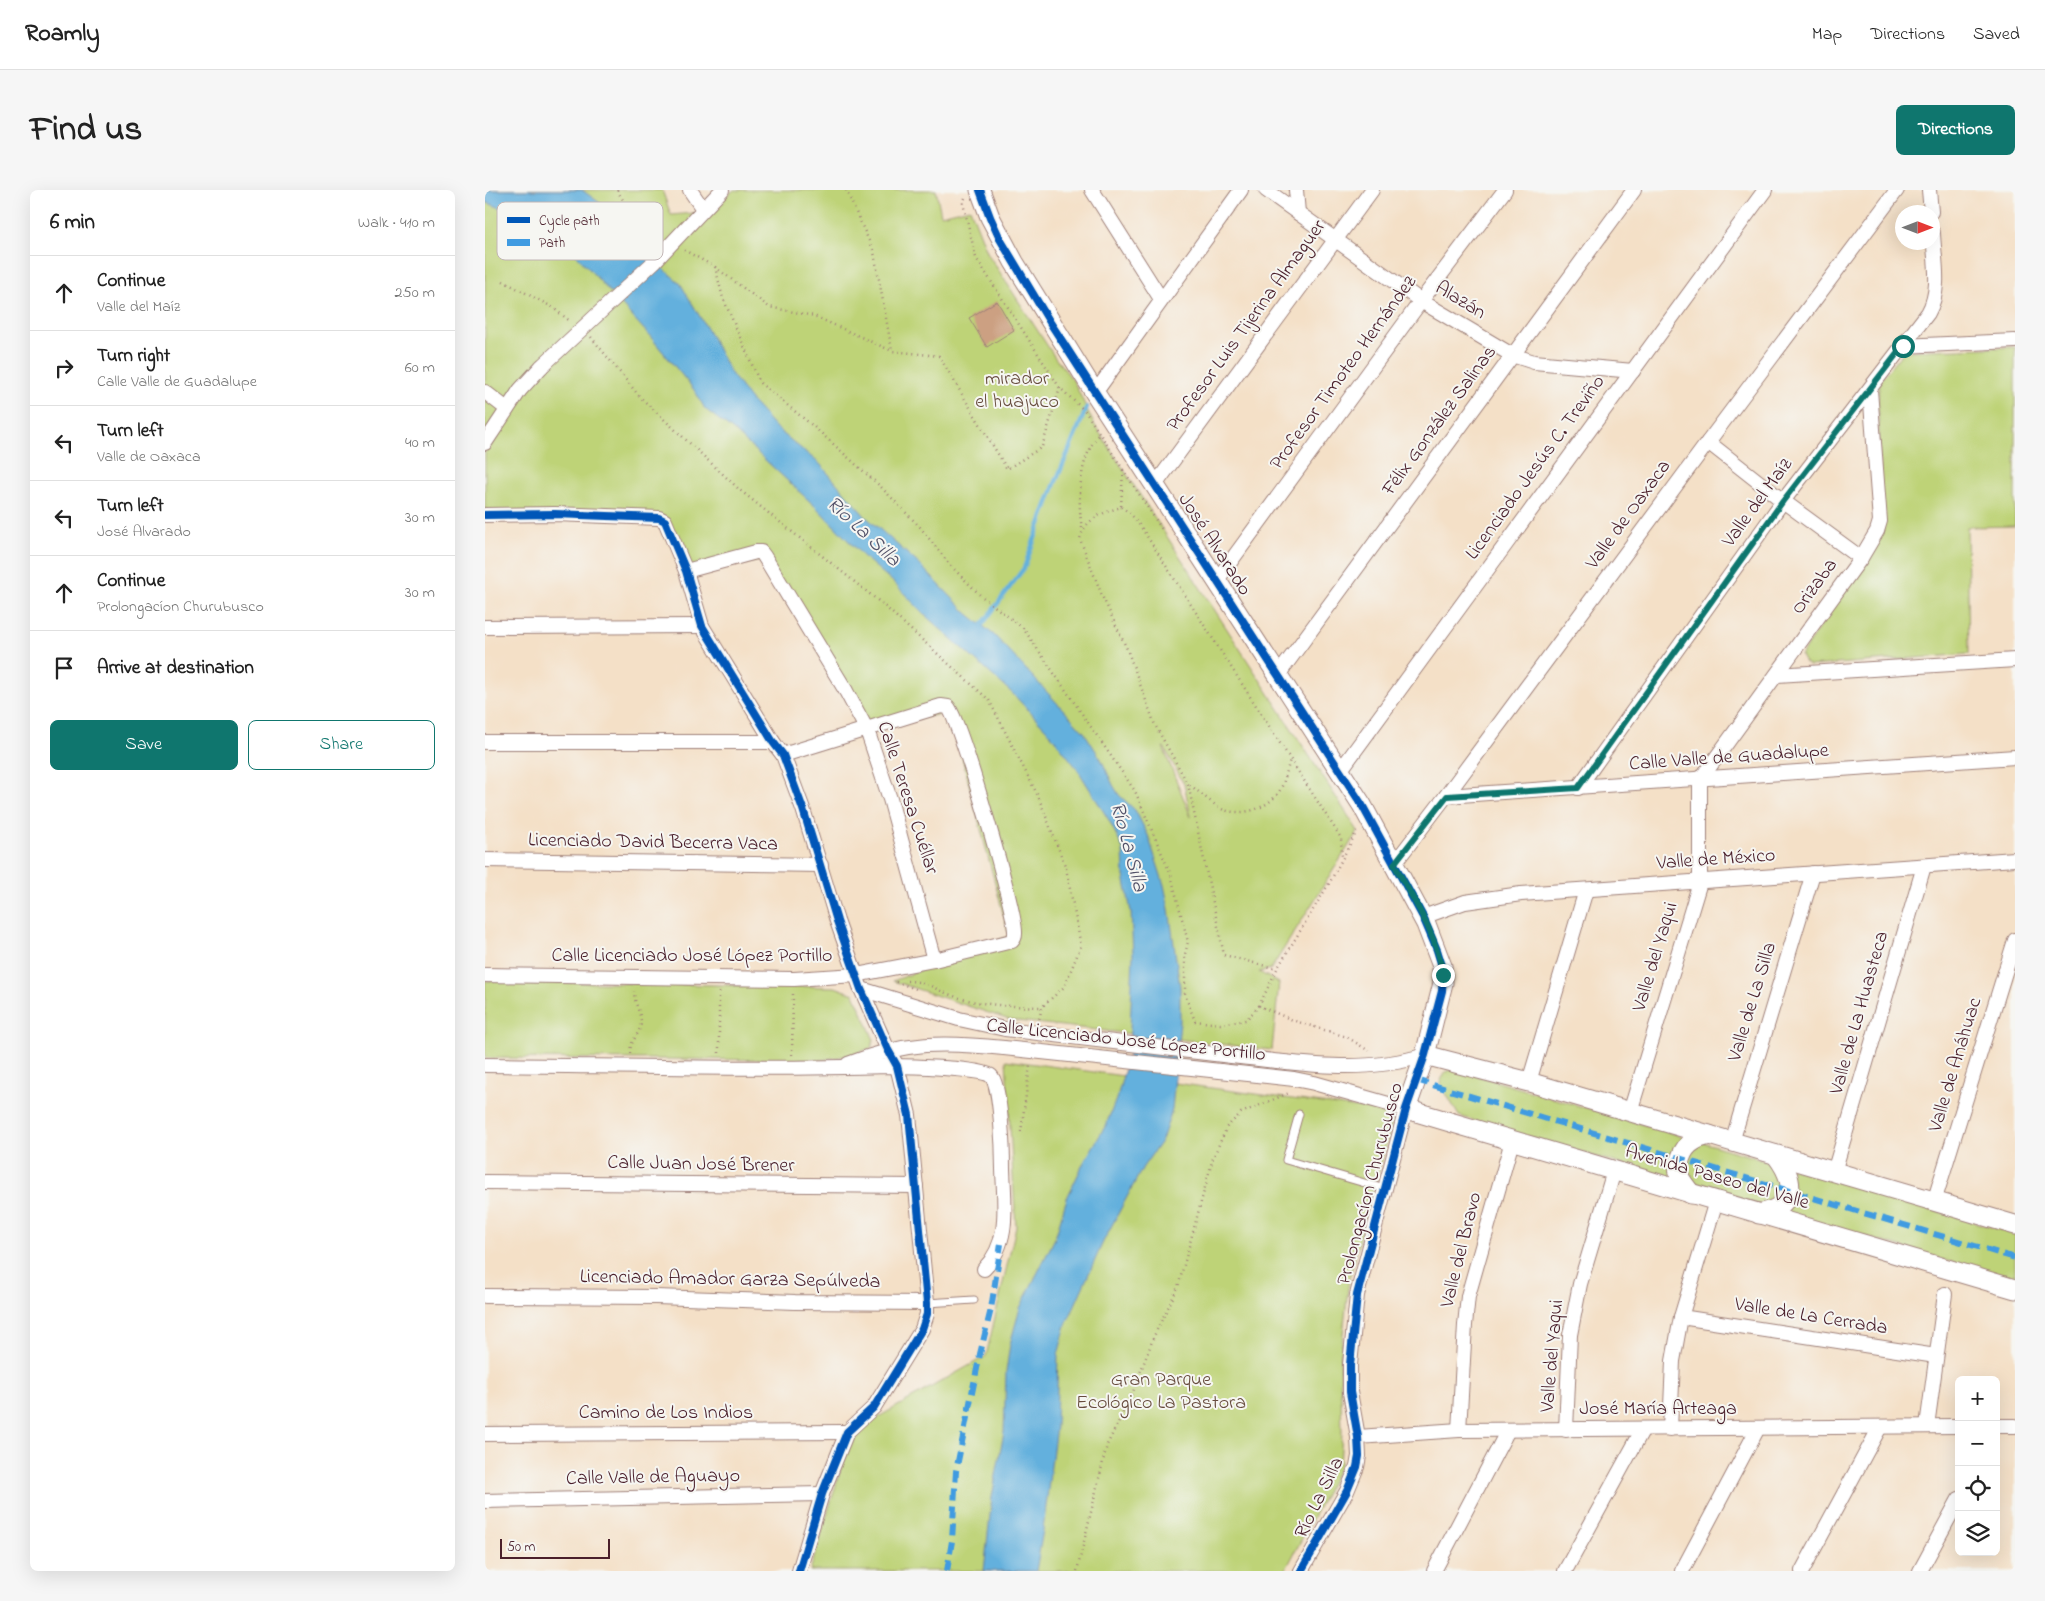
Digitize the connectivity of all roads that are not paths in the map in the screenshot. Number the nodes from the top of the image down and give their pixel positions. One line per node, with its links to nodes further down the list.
1 (690, 190): 15 (street)
2 (723, 190): 15 (street)
3 (1092, 190): 21 (street)
4 (1241, 190): 21 (street)
5 (1266, 190): 16 (street, Alazán)
6 (1296, 190): 16 (street)
7 (1372, 190): 17 (street, Profesor Luis Tijerina Almaguer)
8 (1505, 190): 22 (street, Profesor Timoteo Hernández)
9 (1634, 190): 25 (street, Félix González Salinas)
10 (1765, 190): 26 (street, Licenciado Jesús C. Treviño)
11 (1897, 190): 31 (street, Valle de Oaxaca)
12 (1929, 190): 14 (street)
13 (973, 193): 29 (street, José Alvarado)
14 (1930, 205)
15 (703, 209): 19 (street, bridge)
16 (1299, 213): 17 (street, Alazán)
17 (1335, 240): 22 (street, Alazán); 33 (street, Profesor Luis Tijerina Almaguer)
18 (1934, 250): 24 (street, Valle del Maíz)
19 (663, 252)
20 (656, 260): 30 (street, bridge)
21 (1161, 299): 29 (street)
22 (1421, 301): 25 (street, Alazán); 38 (street, Profesor Timoteo Hernández)
23 (2015, 341): 24 (street)
24 (1903, 346): 27 (street, Valle del Maíz)
25 (1512, 355): 26 (street, Alazán); 42 (street, Félix González Salinas)
26 (1633, 371): 49 (street, Licenciado Jesús C. Treviño)
27 (1870, 390): 34 (street, Valle del Maíz); 36 (street, Orizaba)
28 (485, 392): 30 (street)
29 (1095, 393): 33 (street, José Alvarado)
30 (507, 409): 32 (street)
31 (1708, 442): 34 (street); 52 (street, Valle de Oaxaca)
32 (485, 443)
33 (1155, 485): 38 (street, José Alvarado)
34 (1783, 501): 36 (street); 51 (street, Valle del Maíz)
35 (485, 515): 37 (street)
36 (1861, 558): 43 (street, Orizaba)
37 (686, 571): 39 (street); 44 (street, Calle Teresa Cuéllar)
38 (1217, 580): 42 (street, José Alvarado)
39 (702, 626): 40 (street); 46 (street)
40 (485, 627)
41 (2015, 660): 43 (street)
42 (1278, 675): 49 (street, José Alvarado)
43 (1777, 675): 50 (street, Orizaba)
44 (867, 730): 47 (street); 63 (street, Calle Teresa Cuéllar); 63 (street, Calle Licenciado José López Portillo)
45 (485, 742): 46 (street)
46 (773, 742): 47 (street)
47 (783, 755): 56 (street)
48 (2015, 757): 50 (street, Calle Valle de Guadalupe)
49 (1340, 770): 55 (street, José Alvarado)
50 (1700, 780): 51 (street, Calle Valle de Guadalupe); 59 (street, Valle del Yaqui)
51 (1578, 788): 52 (street, Calle Valle de Guadalupe)
52 (1447, 796): 55 (street, Valle de Oaxaca)
53 (485, 860): 56 (street, Licenciado David Becerra Vaca)
54 (2015, 860): 57 (street, Valle de México)
55 (1394, 864): 61 (street, José Alvarado)
56 (821, 865): 65 (street)
57 (1924, 866): 58 (street, Valle de México); 80 (street, Valle de La Huasteca)
58 (1813, 874): 59 (street, Valle de México); 77 (street, Valle de La Silla)
59 (1700, 882): 60 (street, Valle de México); 73 (street, Valle del Yaqui)
60 (1586, 890): 61 (street, Valle de México); 71 (street)
61 (1423, 917): 67 (street, Prolongacíon Churubusco)
62 (2015, 940): 86 (street, Valle de Anáhuac)
63 (934, 960): 65 (street, Calle Licenciado José López Portillo)
64 (485, 975): 65 (street, Calle Licenciado José López Portillo)
65 (858, 982): 66 (street); 67 (street, Calle Licenciado José López Portillo, bridge)
66 (888, 1050): 69 (street); 70 (street, Calle Licenciado José López Portillo); 72 (street, Calle Licenciado José López Portillo, bridge)
67 (1425, 1055): 71 (street, Avenida Paseo del Valle); 72 (street, Prolongacíon Churubusco)
68 (485, 1065): 70 (street, Calle Licenciado José López Portillo)
69 (897, 1066): 70 (street, Calle Licenciado José López Portillo); 82 (street); 89 (street)
70 (841, 1067)
71 (1529, 1082): 73 (street, Avenida Paseo del Valle)
72 (1406, 1109): 76 (street, Avenida Paseo del Valle); 83 (street, Prolongacíon Churubusco)
73 (1630, 1112): 75 (street, Avenida Paseo del Valle)
74 (1299, 1114): 83 (lane)
75 (1709, 1135): 77 (street, Avenida Paseo del Valle); 84 (street)
76 (1512, 1141): 79 (street, Avenida Paseo del Valle); 105 (street, Valle del Bravo)
77 (1731, 1142): 78 (street, Avenida Paseo del Valle)
78 (1776, 1155): 80 (street, Avenida Paseo del Valle); 87 (street)
79 (1614, 1171): 84 (street, Avenida Paseo del Valle); 107 (street, Valle del Yaqui)
80 (1834, 1172): 86 (street, Avenida Paseo del Valle)
81 (485, 1182): 82 (street, Calle Juan José Brener)
82 (916, 1186): 94 (street)
83 (1386, 1189): 110 (street, Prolongacíon Churubusco)
84 (1691, 1194): 85 (street, Avenida Paseo del Valle)
85 (1716, 1201): 87 (street, Avenida Paseo del Valle); 95 (street)
86 (1935, 1202): 88 (street, Avenida Paseo del Valle)
87 (1759, 1214): 90 (street, Avenida Paseo del Valle)
88 (2015, 1225)
89 (984, 1269)
90 (2015, 1289)
91 (1945, 1294): 96 (street)
92 (485, 1296): 94 (street, Licenciado Amador Garza Sepúlveda)
93 (974, 1300): 94 (lane, Licenciado Amador Garza Sepúlveda)
94 (927, 1303): 108 (street)
95 (1681, 1317): 96 (street, Valle de La Cerrada); 104 (street)
96 (1936, 1356): 97 (street)
97 (1927, 1426): 98 (street, José María Arteaga); 100 (street, José María Arteaga)
98 (1955, 1426)
99 (2015, 1426): 101 (street)
100 (1880, 1427): 102 (street, José María Arteaga); 119 (street)
101 (2000, 1427)
102 (1758, 1428): 104 (street, José María Arteaga); 118 (street)
103 (1643, 1429): 104 (street, José María Arteaga); 107 (street, José María Arteaga); 117 (street)
104 (1670, 1429)
105 (1459, 1430): 106 (street, José María Arteaga); 110 (street, José María Arteaga)
106 (1508, 1430): 107 (street, José María Arteaga); 116 (street)
107 (1566, 1430)
108 (847, 1432): 109 (street, Camino de Los Indios); 111 (street)
109 (485, 1434)
110 (1358, 1437): 115 (street, Río La Silla)
111 (822, 1494): 112 (street, Calle Valle de Aguayo); 114 (street)
112 (485, 1501)
113 (1955, 1506): 120 (street)
114 (799, 1571)
115 (1301, 1571)
116 (1434, 1571)
117 (1565, 1571)
118 (1682, 1571)
119 (1802, 1571)
120 (1920, 1571)

